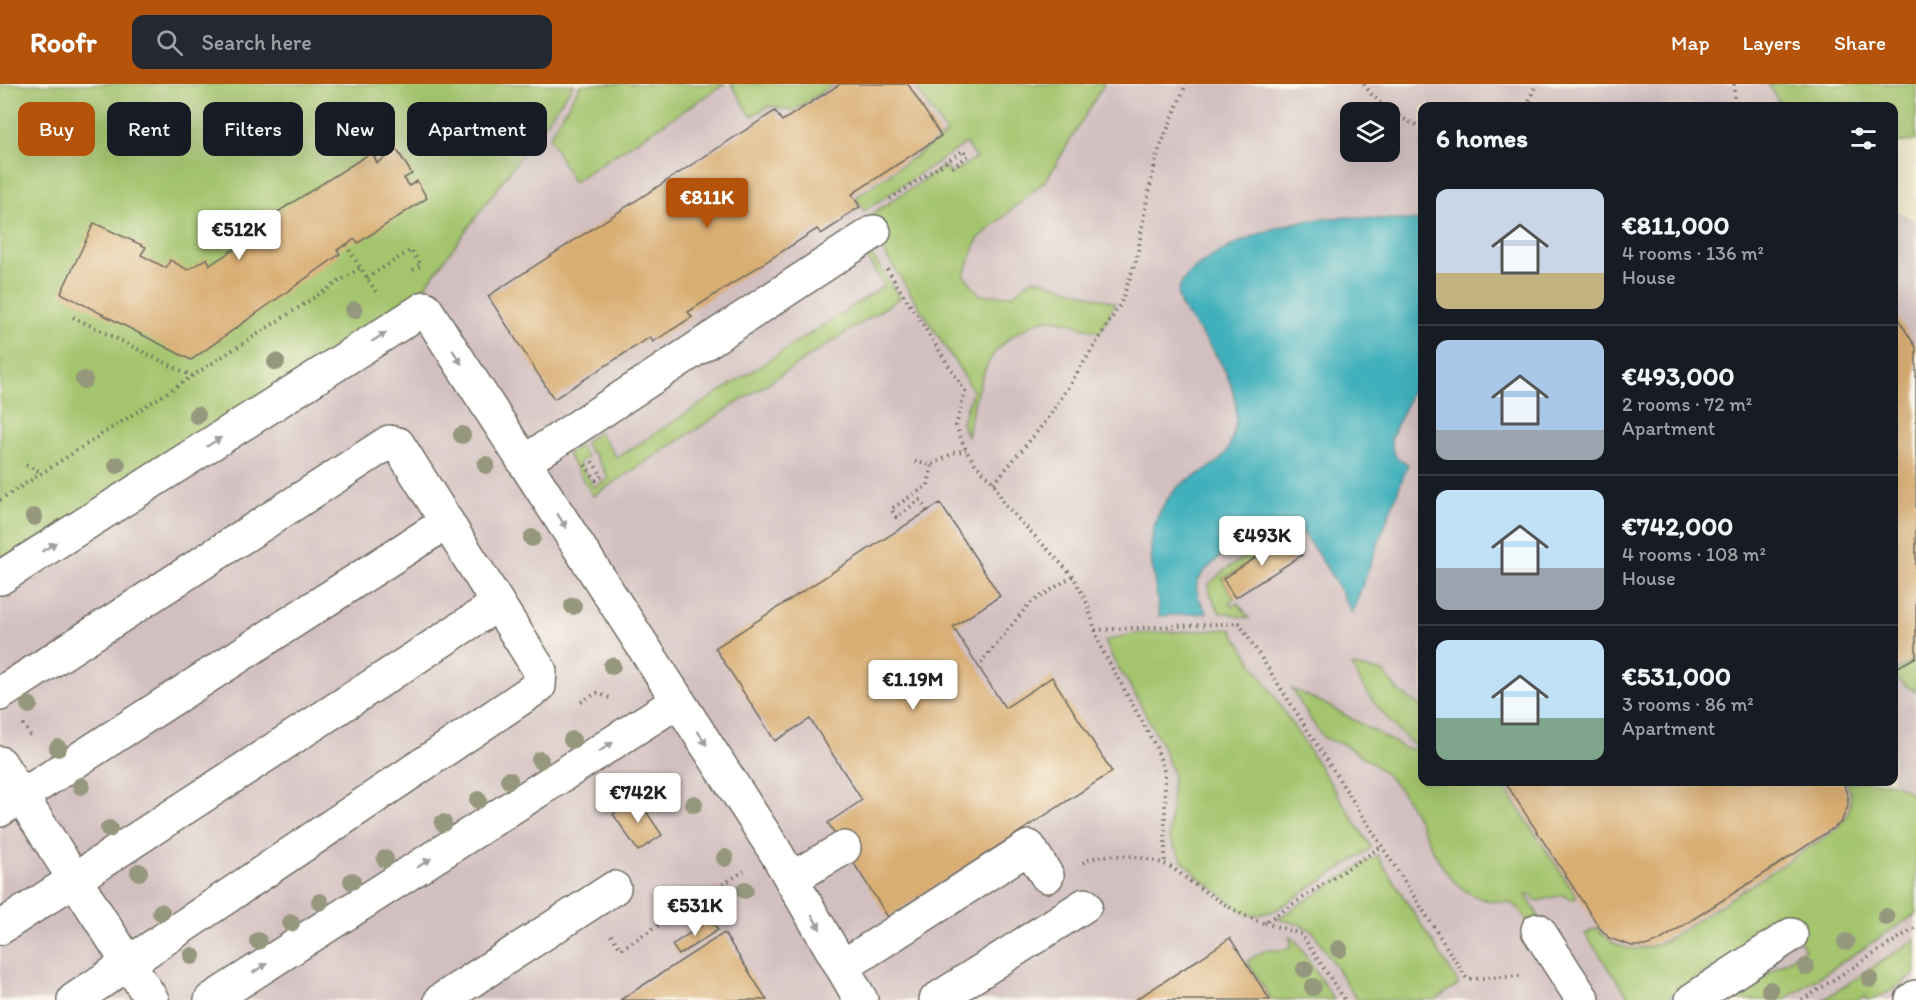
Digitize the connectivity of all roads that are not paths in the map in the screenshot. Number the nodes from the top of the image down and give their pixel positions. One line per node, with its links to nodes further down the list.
1 (870, 235): 2 (lane)
2 (524, 462): 4 (lane, one-way to 2); 7 (lane, one-way to 7)
3 (447, 522): 5 (lane); 6 (lane); 9 (lane)
4 (0, 578)
5 (498, 604): 12 (lane); 19 (lane)
6 (0, 694)
7 (678, 701): 13 (lane, one-way to 13); 24 (lane, one-way to 7)
8 (0, 763): 9 (lane)
9 (11, 803): 12 (lane)
10 (844, 848): 13 (lane)
11 (1047, 876): 20 (lane)
12 (75, 879): 16 (lane); 19 (lane)
13 (791, 879): 20 (lane, one-way to 20)
14 (602, 896): 25 (lane)
15 (1085, 905): 27 (lane)
16 (0, 927)
17 (1538, 930): 28 (lane)
18 (1791, 935): 29 (lane)
19 (129, 964): 22 (lane); 23 (lane)
20 (842, 967): 26 (lane)
21 (1916, 997): 30 (lane)
22 (74, 1000)
23 (152, 1000)
24 (211, 1000)
25 (441, 1000)
26 (861, 1000)
27 (936, 1000)
28 (1583, 1000)
29 (1692, 1000)
30 (1912, 1000)

